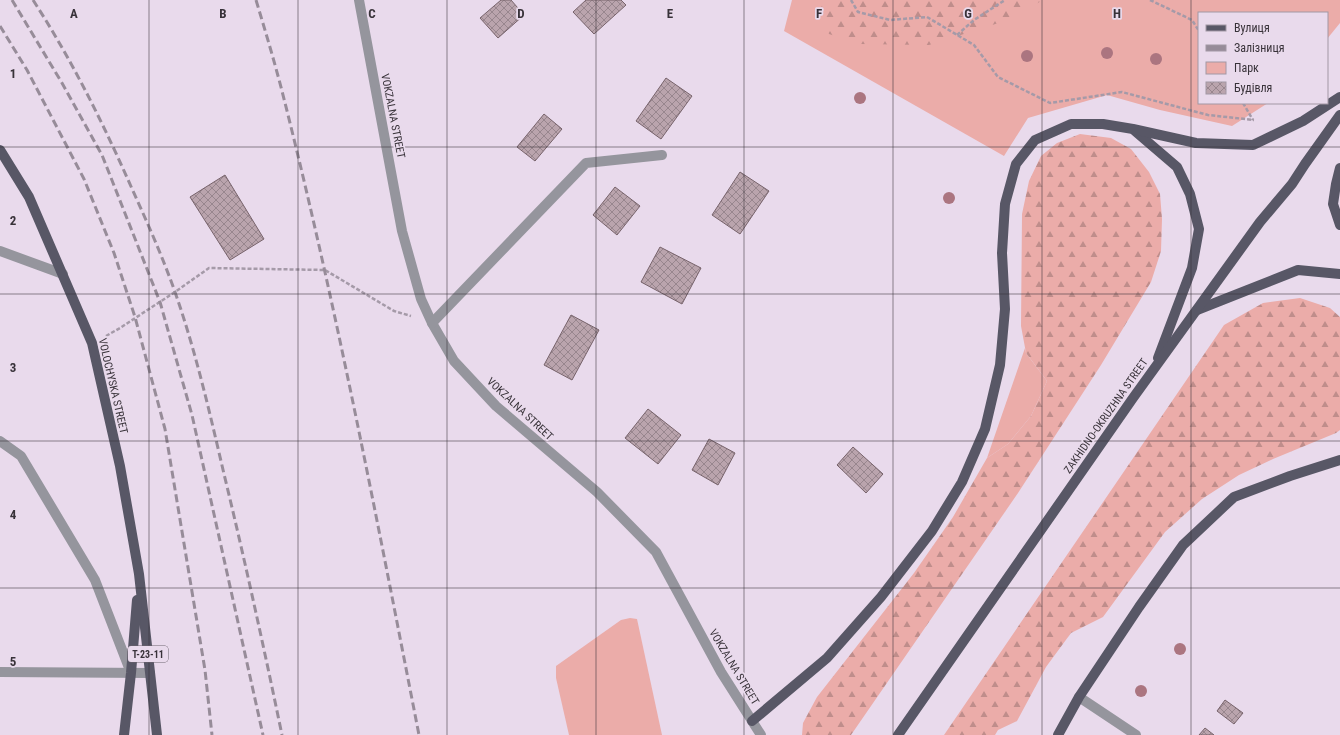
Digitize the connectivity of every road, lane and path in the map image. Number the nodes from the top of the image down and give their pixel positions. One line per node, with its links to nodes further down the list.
1 (359, 0): 19 (street, VOKZALNA STREET)
2 (850, 0): 6 (path)
3 (1005, 0): 6 (path)
4 (1150, 0): 5 (path)
5 (1198, 29)
6 (957, 35): 8 (path)
7 (1340, 97): 10 (main road)
8 (1244, 104)
9 (1340, 115): 18 (main road, ZAKHIDNO-OKRUZHNA STREET)
10 (1133, 129): 21 (main road); 29 (main road)
11 (0, 150): 16 (main road, VOLOCHYSKA STREET / Т-23-11)
12 (662, 155): 19 (street)
13 (1340, 168): 14 (main road)
14 (1340, 225)
15 (0, 251): 16 (street)
16 (63, 274): 20 (main road, VOLOCHYSKA STREET / Т-23-11)
17 (1340, 274): 18 (main road)
18 (1197, 310): 21 (main road, ZAKHIDNO-OKRUZHNA STREET)
19 (432, 323): 20 (path); 29 (street, VOKZALNA STREET)
20 (92, 343): 24 (main road, VOLOCHYSKA STREET / Т-23-11)
21 (1153, 371): 33 (main road, ZAKHIDNO-OKRUZHNA STREET)
22 (0, 441): 26 (street)
23 (1340, 460): 28 (main road)
24 (139, 574): 26 (main road, Т-23-11); 27 (main road, Т-23-11)
25 (0, 672): 26 (street)
26 (131, 673): 27 (street); 30 (main road, Т-23-11)
27 (150, 673): 31 (main road, Т-23-11)
28 (1079, 697): 34 (main road); 35 (street)
29 (752, 720): 32 (street, VOKZALNA STREET)
30 (124, 735)
31 (157, 735)
32 (761, 735)
33 (898, 735)
34 (1058, 735)
35 (1136, 735)

